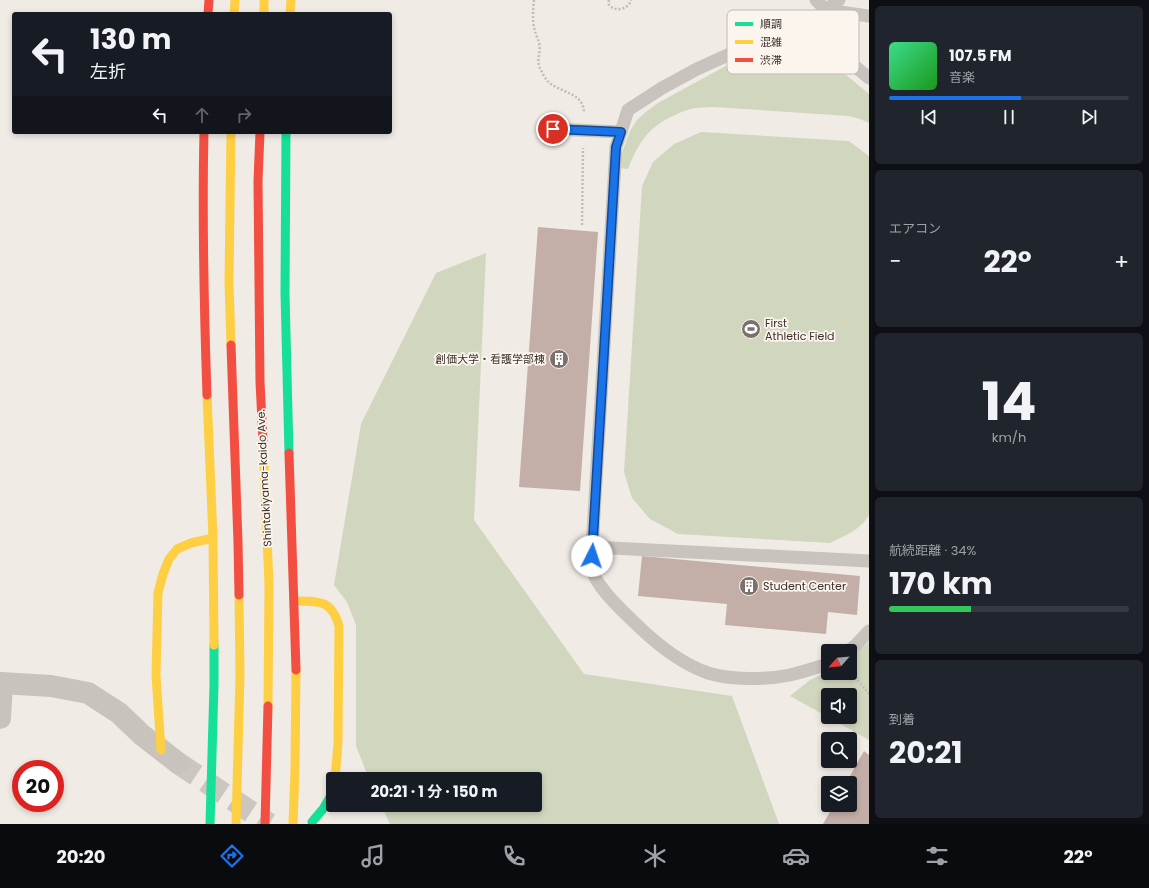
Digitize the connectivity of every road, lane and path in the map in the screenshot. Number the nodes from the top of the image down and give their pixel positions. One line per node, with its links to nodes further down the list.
1 (209, 0): 10 (main road)
2 (235, 0): 11 (main road)
3 (264, 0): 12 (main road)
4 (291, 0): 13 (main road)
5 (609, 0): 6 (path)
6 (631, 0)
7 (816, 0): 9 (lane)
8 (839, 0): 9 (lane)
9 (826, 10)
10 (208, 12)
11 (234, 12)
12 (264, 12)
13 (290, 12)
14 (859, 15): 15 (lane)
15 (869, 16)
16 (727, 55): 20 (lane)
17 (859, 70): 18 (lane)
18 (869, 78)
19 (553, 129): 20 (lane)
20 (621, 132): 26 (lane)
21 (204, 134): 25 (main road)
22 (231, 134): 43 (main road)
23 (260, 134): 44 (main road, Shintakiyama-kaido Ave.)
24 (286, 134): 28 (main road)
25 (213, 538): 37 (main road); 42 (main road)
26 (592, 547): 27 (lane); 31 (lane)
27 (869, 561)
28 (295, 601): 39 (main road); 45 (main road)
29 (869, 631): 30 (lane)
30 (857, 644)
31 (821, 666)
32 (857, 678): 34 (path)
33 (1, 683): 36 (street); 37 (street)
34 (868, 690): 35 (path)
35 (869, 694)
36 (0, 718)
37 (160, 750): 38 (street)
38 (178, 763)
39 (336, 772)
40 (326, 804): 41 (main road)
41 (312, 822)
42 (210, 824)
43 (236, 824)
44 (265, 824)
45 (293, 824)

